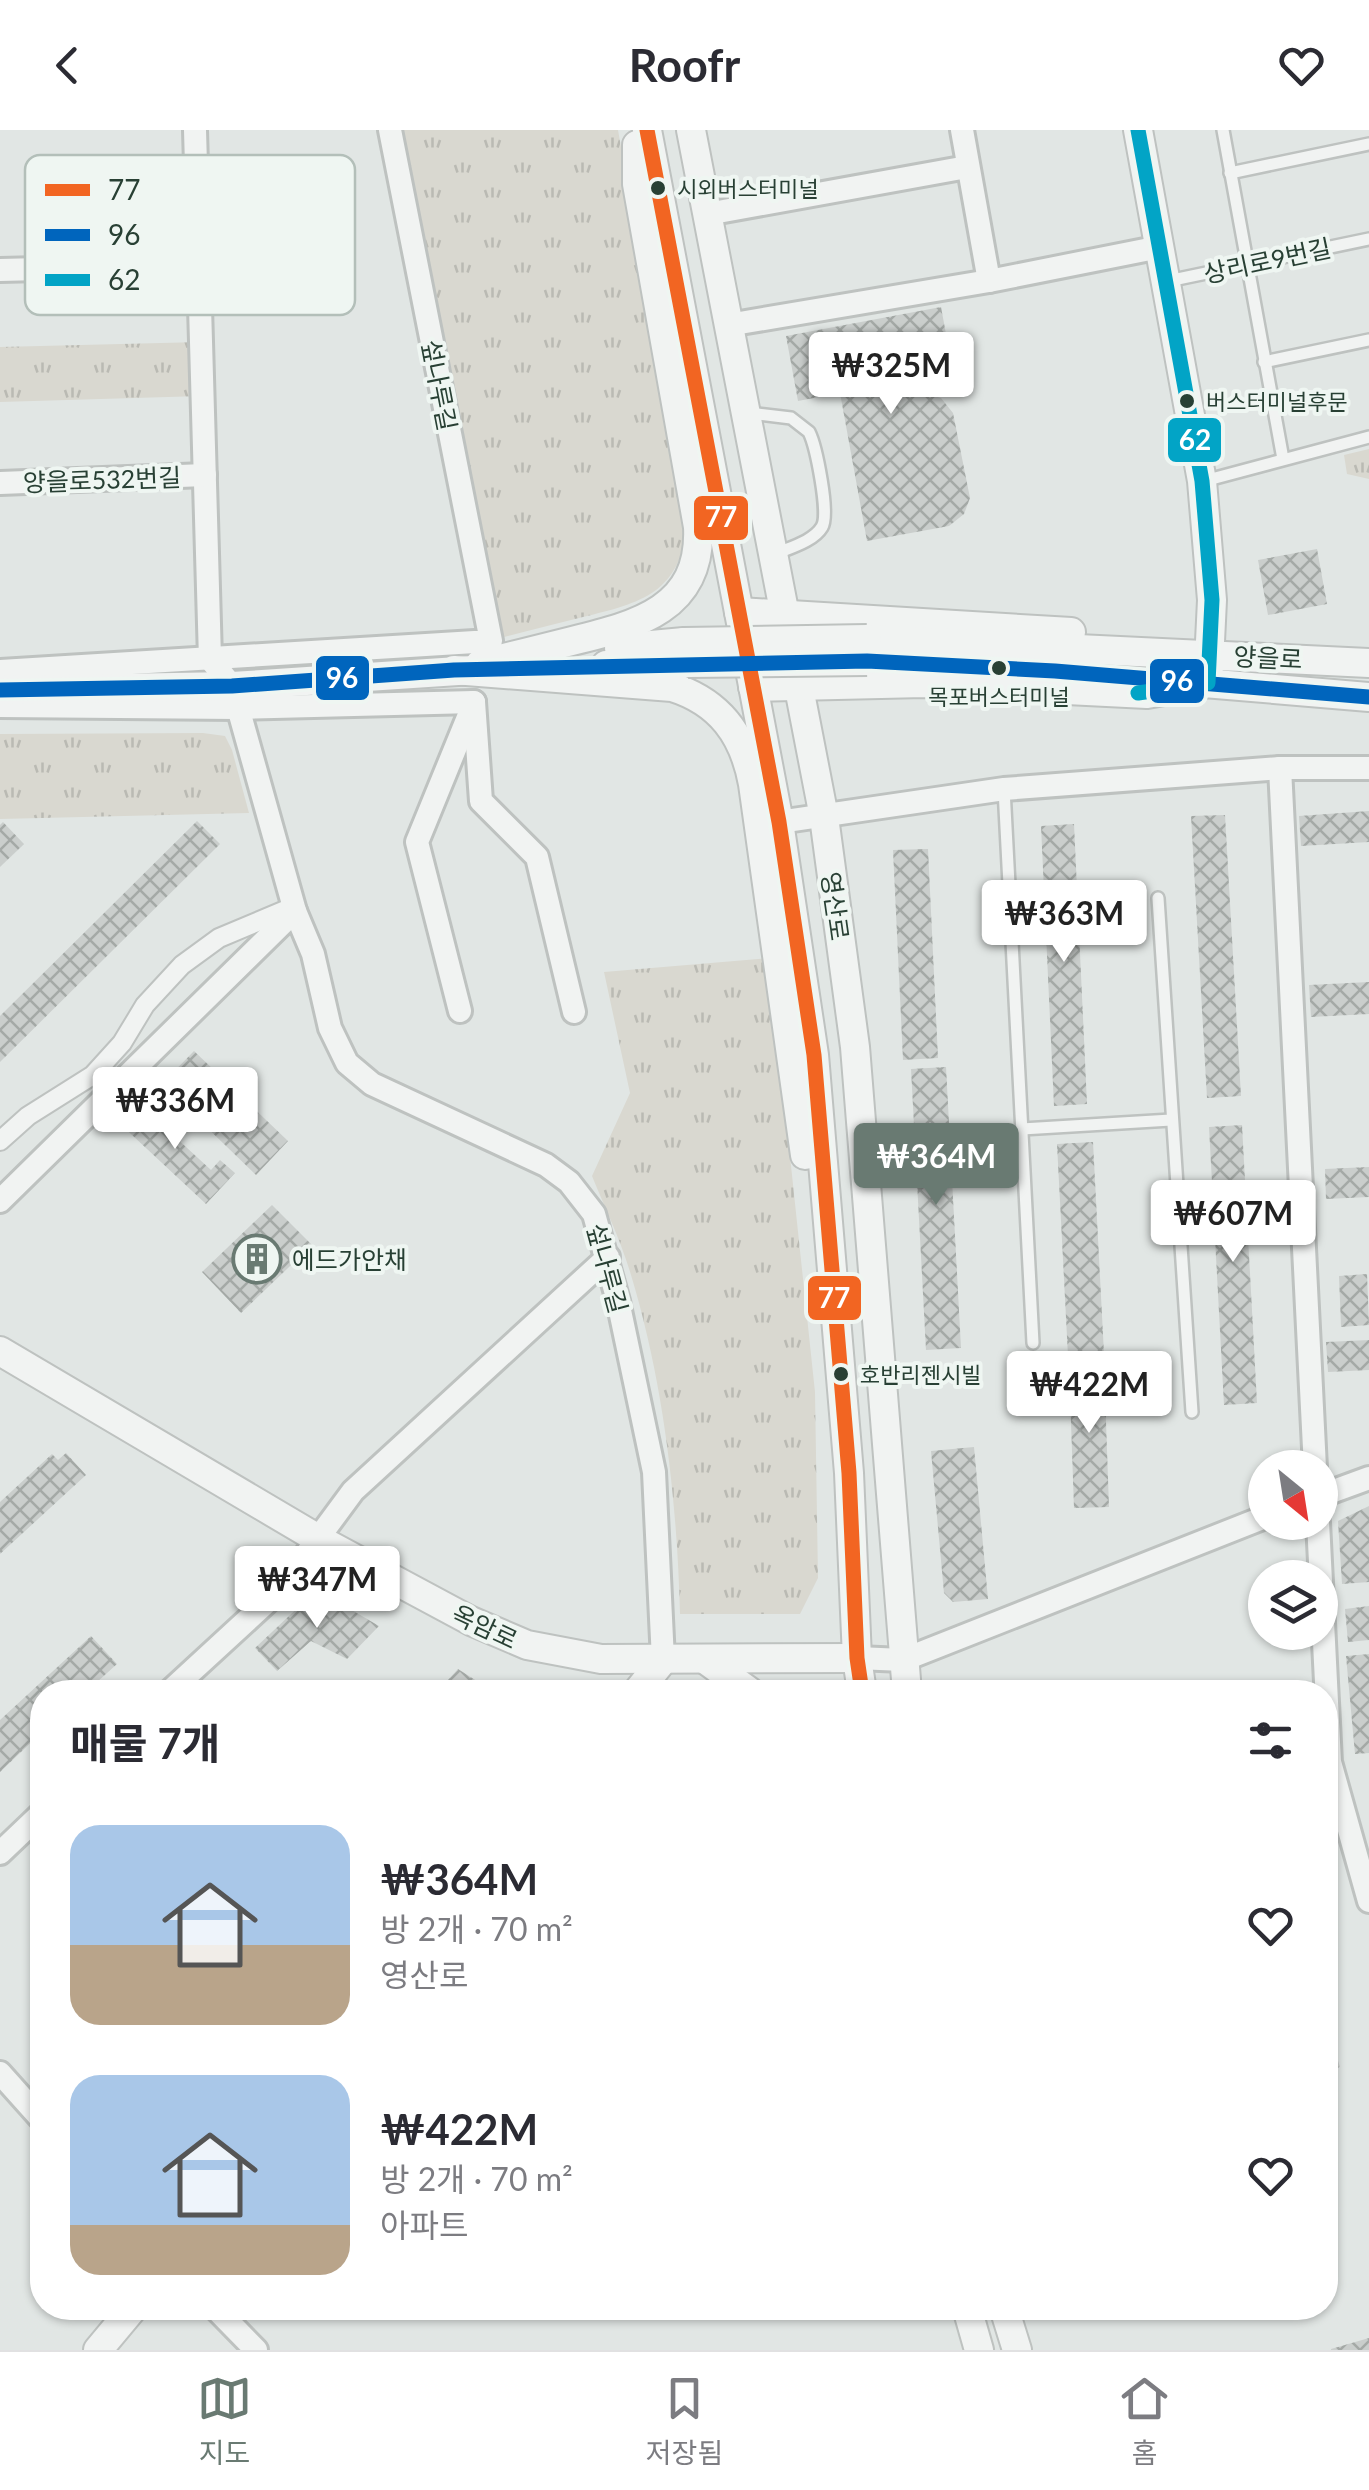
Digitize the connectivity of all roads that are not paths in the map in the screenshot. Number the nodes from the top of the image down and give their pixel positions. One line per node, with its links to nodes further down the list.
1 (195, 130): 10 (street)
2 (390, 130): 36 (street, 섶나루길)
3 (638, 130): 38 (street)
4 (647, 130): 32 (street, 영산로)
5 (691, 130): 13 (street, 영산로)
6 (962, 130): 11 (street)
7 (1138, 130): 15 (street)
8 (1222, 130): 12 (lane)
9 (1369, 144): 12 (lane)
10 (196, 155)
11 (967, 167): 13 (street); 19 (street)
12 (1230, 173): 16 (lane)
13 (707, 214): 22 (street, 영산로)
14 (1369, 239): 16 (lane, 상리로9번길)
15 (1160, 248): 19 (street); 20 (street)
16 (1246, 263): 20 (lane, 상리로9번길); 24 (lane)
17 (25, 269): 18 (street)
18 (0, 270)
19 (989, 281): 22 (street)
20 (1166, 282): 29 (street)
21 (200, 315): 28 (street)
22 (728, 325): 25 (street, 영산로)
23 (1369, 340): 24 (lane)
24 (1264, 362): 27 (lane)
25 (745, 413): 31 (street, 영산로); 31 (lane)
26 (1369, 437): 27 (lane)
27 (1283, 459): 29 (lane)
28 (205, 476): 30 (street, 양을로532번길); 36 (street)
29 (1202, 482): 35 (street)
30 (0, 483)
31 (773, 554): 33 (street, 영산로)
32 (739, 612): 33 (street); 42 (street, 영산로)
33 (784, 612): 35 (street); 41 (street, 영산로)
34 (867, 650): 35 (street, 양을로); 38 (street, bridge); 40 (street, 양을로)
35 (1210, 654): 37 (street, 양을로); 40 (street)
36 (210, 659): 39 (street); 44 (street)
37 (1369, 663)
38 (454, 670): 44 (street); 66 (street)
39 (0, 671)
40 (1208, 683): 41 (street); 45 (street, 양을로)
41 (798, 686): 42 (street); 51 (street, 영산로)
42 (753, 687): 52 (street, 영산로)
43 (0, 690): 44 (street)
44 (235, 697): 46 (street); 47 (street); 54 (street, 섶나루길)
45 (1369, 698)
46 (474, 702): 55 (street); 56 (street)
47 (0, 706)
48 (1280, 768): 49 (street); 50 (street); 65 (street)
49 (1369, 768)
50 (1004, 789): 51 (street); 58 (lane)
51 (824, 817): 52 (street); 75 (street, 영산로)
52 (779, 822): 66 (street, 영산로)
53 (1158, 898): 57 (lane)
54 (295, 908): 59 (street); 60 (street); 61 (street, 섶나루길)
55 (460, 1011)
56 (574, 1012)
57 (1171, 1120): 58 (lane); 64 (lane)
58 (1022, 1129): 62 (lane)
59 (0, 1141)
60 (0, 1201)
61 (608, 1257): 70 (street); 73 (street, 섶나루길)
62 (1033, 1343)
63 (0, 1351): 70 (street, 옥암로)
64 (1192, 1412)
65 (1314, 1450)
66 (849, 1472): 72 (street, 영산로)
67 (1369, 1478): 68 (street)
68 (1338, 1489)
69 (1248, 1525): 75 (street)
70 (320, 1540): 73 (street, 옥암로); 76 (street)
71 (1319, 1540): 81 (street)
72 (856, 1658): 74 (street, 옥암로); 75 (street); 79 (street, 영산로)
73 (663, 1660): 74 (street, 옥암로); 77 (street)
74 (706, 1660): 78 (street)
75 (903, 1660): 80 (street, 영산로)
76 (181, 1680)
77 (646, 1680)
78 (734, 1680)
79 (860, 1680)
80 (906, 1680)
81 (1326, 1680)
82 (1338, 1791): 85 (street)
83 (30, 1824): 84 (street)
84 (0, 1853)
85 (1369, 1901)
86 (0, 2073): 87 (street)
87 (30, 2107)
88 (124, 2320): 92 (street)
89 (227, 2320): 93 (street)
90 (971, 2320): 94 (street)
91 (1008, 2320): 95 (street)
92 (98, 2350)
93 (256, 2350)
94 (979, 2350)
95 (1017, 2350)

